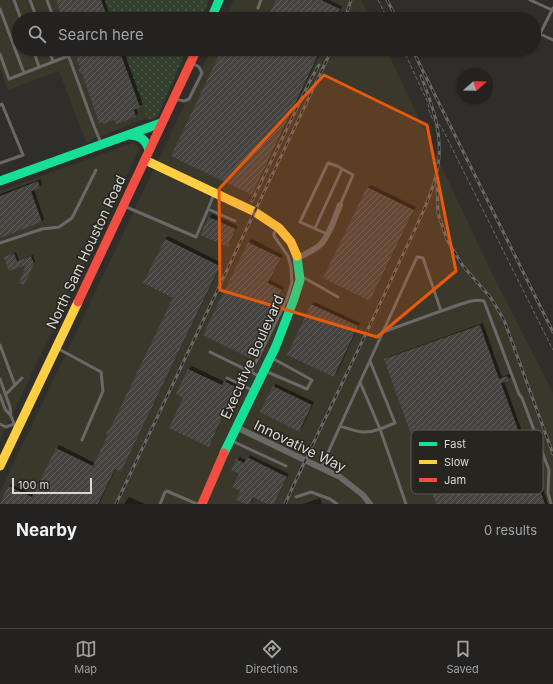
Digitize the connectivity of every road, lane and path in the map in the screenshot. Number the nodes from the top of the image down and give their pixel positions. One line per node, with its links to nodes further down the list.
1 (14, 0): 11 (lane)
2 (30, 0): 12 (lane)
3 (47, 0): 13 (lane)
4 (219, 0): 14 (street)
5 (261, 0): 8 (lane)
6 (378, 0): 15 (path)
7 (530, 0): 9 (lane)
8 (258, 8)
9 (552, 9): 16 (lane)
10 (0, 10): 19 (lane)
11 (18, 12)
12 (34, 12)
13 (51, 12)
14 (214, 12)
15 (384, 12)
16 (541, 32)
17 (541, 34): 18 (lane)
18 (553, 40)
19 (12, 42)
20 (0, 54): 30 (lane)
21 (18, 56): 30 (lane)
22 (35, 56): 29 (lane)
23 (51, 56): 27 (lane)
24 (68, 56): 27 (lane); 35 (lane)
25 (194, 56): 28 (street, North Sam Houston Road)
26 (406, 56): 61 (path)
27 (53, 62): 29 (lane)
28 (191, 62): 31 (street, North Sam Houston Road); 31 (lane)
29 (39, 67): 30 (lane)
30 (24, 73)
31 (173, 99): 33 (street, North Sam Houston Road)
32 (0, 105): 38 (lane)
33 (161, 123): 34 (street); 36 (street, North Sam Houston Road)
34 (127, 135): 35 (street); 36 (street)
35 (102, 144): 41 (street)
36 (149, 150): 37 (street, North Sam Houston Road)
37 (145, 160): 42 (street, Executive Boulevard); 44 (street, North Sam Houston Road)
38 (0, 163)
39 (342, 169): 43 (lane); 48 (lane); 48 (lane)
40 (96, 170): 51 (lane)
41 (0, 181)
42 (215, 193): 45 (lane); 47 (street, Executive Boulevard)
43 (340, 204): 49 (street)
44 (124, 205): 45 (lane); 60 (street, North Sam Houston Road)
45 (208, 209): 46 (lane)
46 (235, 221)
47 (279, 228): 50 (street, Executive Boulevard); 52 (lane)
48 (315, 228): 49 (lane)
49 (327, 234): 53 (street)
50 (291, 242): 52 (lane); 53 (street, Executive Boulevard)
51 (0, 243)
52 (282, 247): 54 (lane)
53 (298, 258): 54 (street, Executive Boulevard)
54 (297, 280): 55 (lane); 59 (lane); 63 (street, Executive Boulevard)
55 (338, 297)
56 (441, 312): 57 (lane); 57 (lane); 83 (lane)
57 (383, 332): 64 (lane)
58 (0, 345): 71 (lane)
59 (265, 345): 63 (lane); 65 (lane)
60 (56, 348): 80 (street, North Sam Houston Road); 84 (lane)
61 (553, 350)
62 (210, 352): 65 (lane)
63 (272, 353): 66 (street, Executive Boulevard); 66 (lane)
64 (370, 361): 70 (lane); 82 (lane)
65 (251, 372): 66 (lane)
66 (262, 373): 72 (street, Executive Boulevard)
67 (22, 378): 71 (lane)
68 (228, 378): 72 (lane)
69 (0, 379): 73 (lane)
70 (360, 382): 79 (lane); 82 (lane)
71 (15, 385): 73 (lane)
72 (254, 390): 81 (street, Executive Boulevard)
73 (6, 394): 77 (lane)
74 (0, 395): 76 (lane)
75 (0, 406): 76 (lane)
76 (4, 408): 77 (lane)
77 (11, 416): 80 (lane)
78 (0, 424): 80 (lane)
79 (340, 426): 82 (lane); 89 (lane)
80 (16, 427): 87 (street, North Sam Houston Road)
81 (236, 427): 85 (street, Executive Boulevard); 89 (street, Innovative Way)
82 (380, 429): 96 (lane)
83 (534, 430)
84 (82, 440)
85 (230, 440): 88 (lane); 93 (street, Executive Boulevard)
86 (543, 454): 97 (lane)
87 (0, 466)
88 (286, 466)
89 (321, 468): 95 (street, Innovative Way)
90 (296, 497): 94 (lane)
91 (160, 504): 92 (lane)
92 (197, 504)
93 (202, 504)
94 (336, 504)
95 (370, 504)
96 (406, 504)
97 (551, 504)

